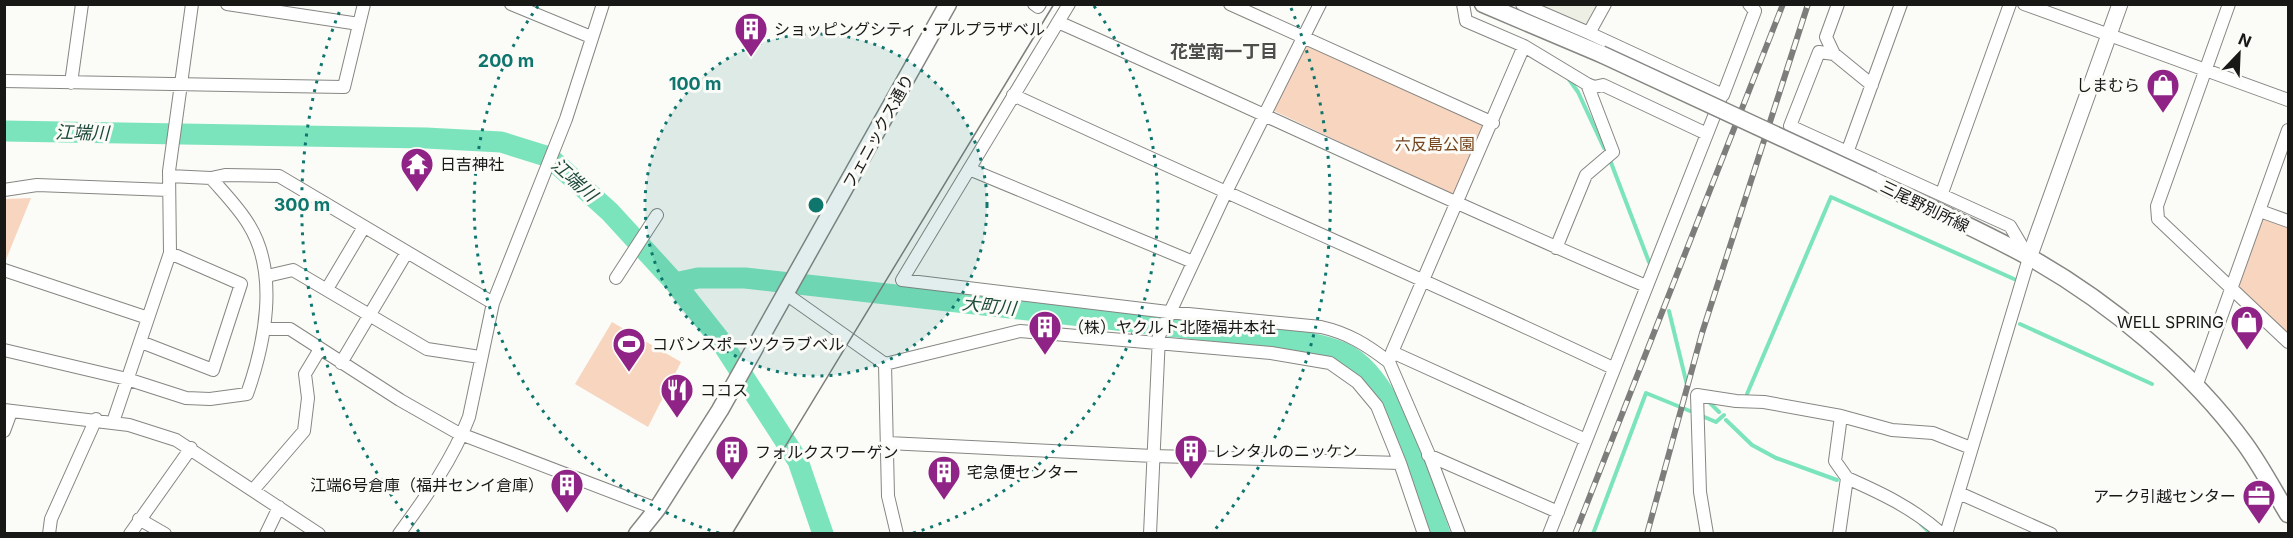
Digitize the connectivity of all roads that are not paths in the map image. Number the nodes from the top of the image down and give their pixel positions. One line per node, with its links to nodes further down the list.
1 (82, 4): 34 (street)
2 (192, 4): 37 (street)
3 (227, 4): 25 (street)
4 (364, 4): 25 (street)
5 (511, 4): 28 (street)
6 (603, 4): 28 (street)
7 (948, 4): 70 (main road, フェニックス通り)
8 (1034, 4): 9 (street)
9 (1040, 4)
10 (1069, 4): 24 (street)
11 (1230, 4): 29 (street)
12 (1320, 4): 29 (street)
13 (1463, 4): 30 (street)
14 (1484, 4): 61 (main road, 三尾野別所線, bridge)
15 (1522, 4): 26 (street)
16 (1605, 4): 26 (street)
17 (1749, 4): 39 (street)
18 (1838, 4): 31 (street)
19 (1901, 4): 36 (street)
20 (2010, 4): 51 (street)
21 (2024, 4): 27 (street)
22 (2120, 4): 27 (street)
23 (2229, 4): 32 (street)
24 (1058, 22): 38 (street); 41 (street)
25 (359, 24): 37 (street)
26 (1589, 33): 39 (street)
27 (2109, 33): 32 (street); 61 (street)
28 (591, 37): 71 (street)
29 (1302, 38): 41 (street); 42 (street)
30 (1524, 46): 35 (street); 42 (street)
31 (1834, 54): 36 (street); 45 (street)
32 (2205, 69): 40 (street); 69 (street)
33 (4, 81): 34 (street)
34 (71, 83): 37 (street)
35 (1587, 84): 44 (street); 58 (street)
36 (1872, 84): 45 (street)
37 (179, 90): 47 (street)
38 (1014, 95): 46 (street); 52 (street)
39 (1723, 95): 44 (street)
40 (2289, 100)
41 (1264, 114): 52 (street); 53 (street)
42 (1493, 123): 53 (street)
43 (2289, 130): 54 (street)
44 (1707, 134): 67 (street)
45 (1848, 150): 51 (street)
46 (969, 169): 62 (street); 73 (street)
47 (169, 176): 48 (street); 50 (street)
48 (211, 178): 57 (street); 64 (street)
49 (4, 190): 50 (street)
50 (168, 190): 60 (street)
51 (1942, 193): 61 (street)
52 (1225, 194): 62 (street); 66 (street)
53 (1457, 204): 58 (street); 66 (street)
54 (2260, 211): 56 (street); 69 (street)
55 (657, 215): 65 (street)
56 (2289, 221)
57 (364, 227): 59 (street); 68 (street)
58 (1556, 248): 67 (street)
59 (406, 252): 71 (street); 72 (street)
60 (170, 253): 74 (street); 77 (street)
61 (2029, 258): 87 (main road, 三尾野別所線); 97 (street)
62 (1193, 262): 73 (street)
63 (4, 270): 74 (street)
64 (267, 276): 68 (street); 75 (street)
65 (616, 278)
66 (1424, 279): 82 (street); 85 (street)
67 (1646, 286): 85 (street)
68 (327, 289): 72 (street)
69 (2233, 290): 78 (street); 87 (street)
70 (786, 294): 84 (street); 105 (main road, フェニックス通り)
71 (493, 303): 81 (street)
72 (369, 315): 81 (street); 83 (street)
73 (1167, 315): 76 (street); 82 (street)
74 (148, 318): 77 (street)
75 (264, 329): 79 (street); 86 (street)
76 (1158, 339): 84 (street); 99 (street); 100 (street)
77 (141, 342): 86 (street)
78 (2289, 342)
79 (320, 349): 83 (street); 102 (street)
80 (4, 350): 86 (street)
81 (480, 357): 93 (street)
82 (1390, 357): 94 (street); 98 (street)
83 (341, 363): 93 (street)
84 (885, 364): 95 (street)
85 (1613, 368): 94 (street)
86 (127, 379): 91 (street)
87 (2196, 387): 107 (main road, 三尾野別所線)
88 (8, 411): 90 (street); 92 (street)
89 (1841, 416): 97 (street); 101 (street); 121 (street)
90 (96, 419): 91 (street); 109 (street)
91 (113, 422): 96 (street)
92 (4, 431)
93 (463, 434): 105 (street); 114 (street)
94 (1586, 440): 106 (street)
95 (888, 443): 99 (street); 116 (street)
96 (191, 448): 102 (street); 108 (street)
97 (1971, 448): 103 (street)
98 (1428, 455): 106 (street); 119 (street)
99 (1153, 456): 100 (street); 117 (street)
100 (1400, 463): 118 (street)
101 (1847, 478): 122 (street); 123 (street)
102 (254, 489): 104 (street)
103 (1959, 492): 124 (street); 125 (street)
104 (279, 507): 112 (street); 113 (street)
105 (657, 509): 115 (main road, フェニックス通り)
106 (1558, 512): 120 (street)
107 (2289, 514)
108 (139, 519): 110 (street); 111 (street)
109 (49, 534)
110 (130, 534)
111 (165, 534)
112 (266, 534)
113 (319, 534)
114 (399, 534)
115 (637, 534)
116 (897, 534)
117 (1150, 534)
118 (1424, 534)
119 (1459, 534)
120 (1549, 534)
121 (1707, 534)
122 (1839, 534)
123 (1942, 534)
124 (1946, 534)
125 (2051, 534)

